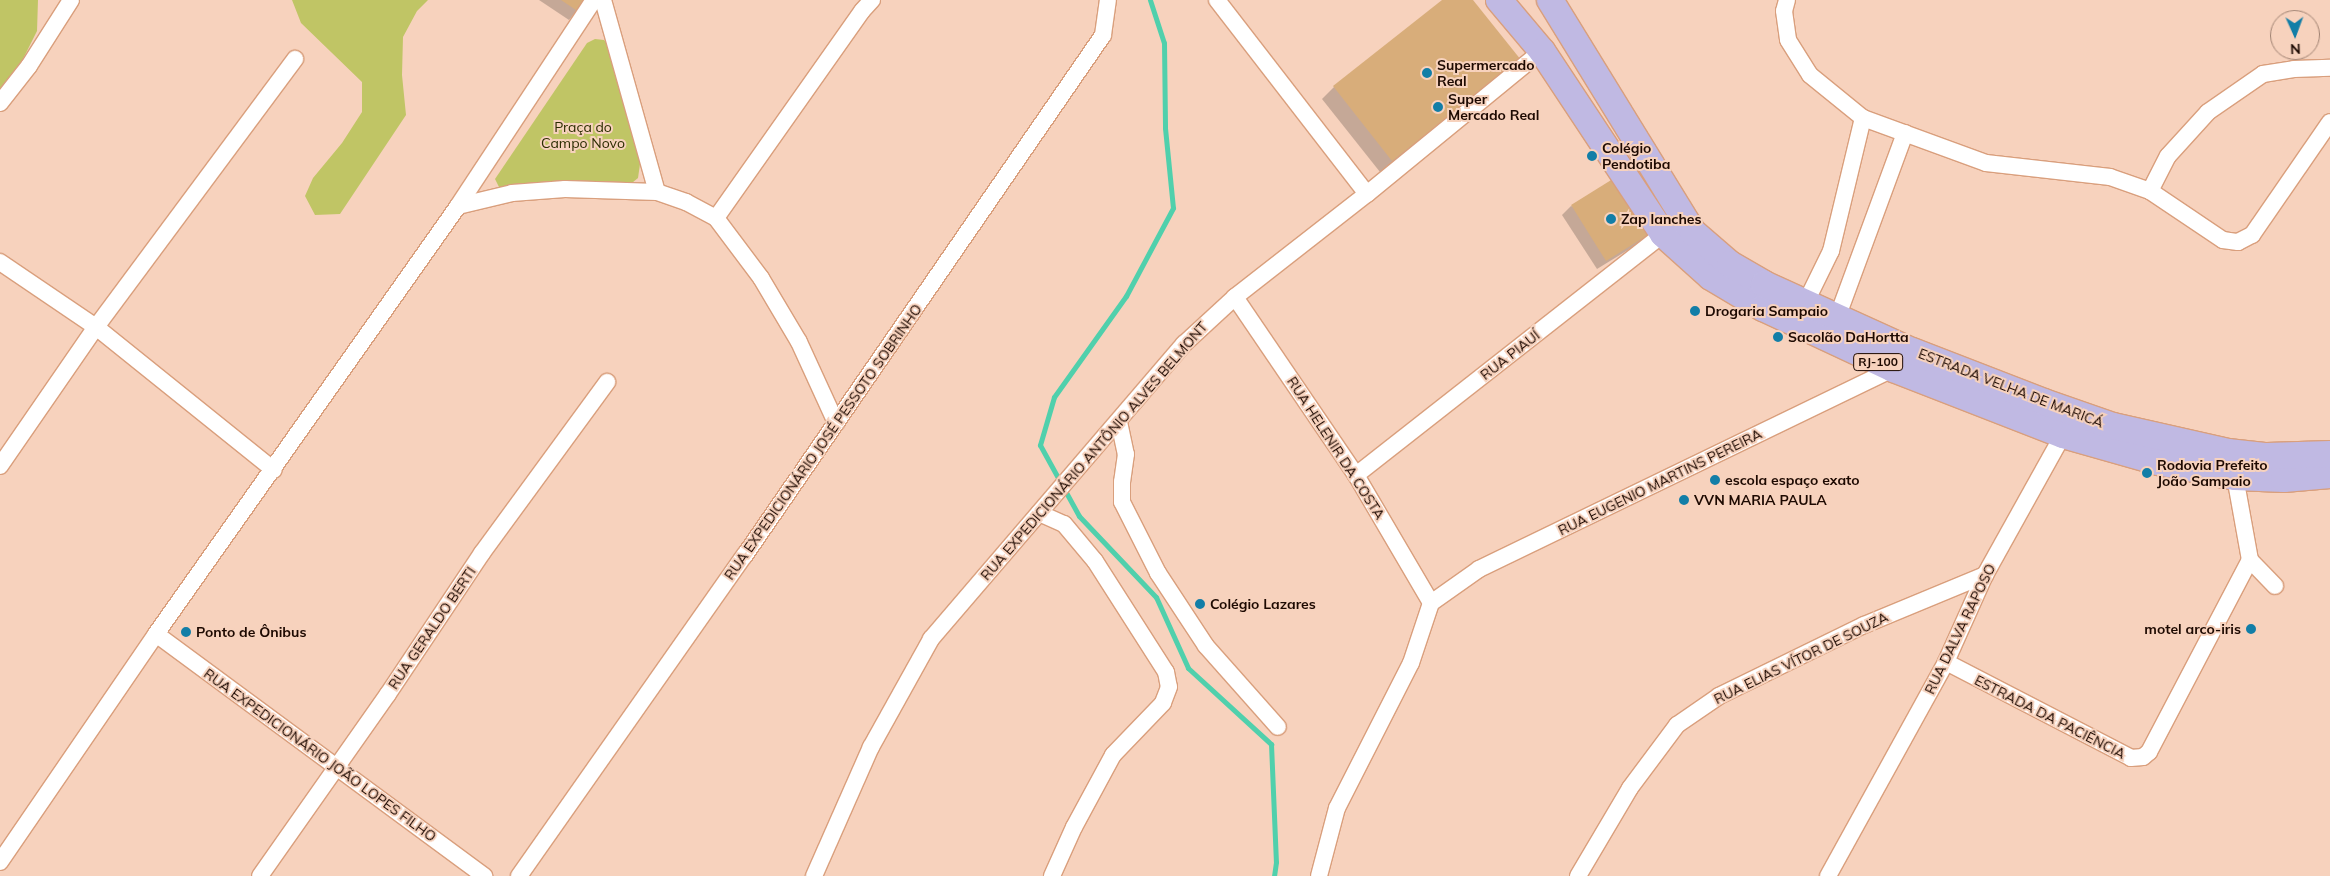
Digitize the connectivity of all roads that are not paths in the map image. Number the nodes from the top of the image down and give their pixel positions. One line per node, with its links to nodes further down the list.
1 (71, 0): 13 (street)
2 (594, 0): 20 (street)
3 (603, 0): 18 (street)
4 (872, 0): 21 (street)
5 (1108, 0): 31 (street, RUA EXPEDICIONÁRIO JOSÉ PESSOTO SOBRINHO)
6 (1217, 0): 19 (street)
7 (1499, 0): 10 (main road, ESTRADA VELHA DE MARICÁ / RJ-100)
8 (1550, 0): 25 (main road, ESTRADA VELHA DE MARICÁ / RJ-100)
9 (1787, 0): 14 (street)
10 (1542, 51): 19 (street, RUA EXPEDICIONÁRIO ANTÔNIO ALVES BELMONT); 22 (main road, ESTRADA VELHA DE MARICÁ / RJ-100)
11 (295, 59): 27 (street)
12 (2330, 68): 17 (street)
13 (0, 103)
14 (1864, 118): 16 (street); 25 (street)
15 (2330, 122): 17 (street)
16 (1905, 133): 17 (street); 26 (street)
17 (2150, 191)
18 (656, 192): 20 (street); 21 (street)
19 (1367, 194): 24 (street, RUA EXPEDICIONÁRIO ANTÔNIO ALVES BELMONT)
20 (458, 206): 35 (street)
21 (716, 218): 31 (street)
22 (1663, 234): 28 (main road, ESTRADA VELHA DE MARICÁ / RJ-100); 36 (street, RUA PIAUÍ)
23 (0, 262): 27 (street)
24 (1235, 297): 30 (street, RUA EXPEDICIONÁRIO ANTÔNIO ALVES BELMONT); 36 (street, RUA HELENIR DA COSTA)
25 (1805, 304): 26 (main road, ESTRADA VELHA DE MARICÁ / RJ-100)
26 (1837, 318): 33 (main road, ESTRADA VELHA DE MARICÁ / RJ-100)
27 (96, 327): 34 (street); 35 (street)
28 (1893, 368): 32 (main road, ESTRADA VELHA DE MARICÁ / RJ-100); 43 (street, RUA EUGENIO MARTINS PEREIRA)
29 (607, 382): 47 (street, RUA GERALDO BERTI)
30 (1119, 422): 39 (street, RUA EXPEDICIONÁRIO ANTÔNIO ALVES BELMONT); 46 (street)
31 (836, 423): 51 (street, RUA EXPEDICIONÁRIO JOSÉ PESSOTO SOBRINHO)
32 (2063, 435): 38 (main road, ESTRADA VELHA DE MARICÁ / RJ-100); 41 (street, RUA DALVA RAPOSO)
33 (2330, 454)
34 (0, 466)
35 (274, 470): 44 (street)
36 (1356, 475): 43 (street, RUA HELENIR DA COSTA)
37 (2330, 475): 38 (main road, ESTRADA VELHA DE MARICÁ / RJ-100)
38 (2235, 477): 40 (street)
39 (1042, 510): 52 (street, RUA EXPEDICIONÁRIO ANTÔNIO ALVES BELMONT); 53 (street)
40 (2250, 560): 42 (street); 45 (street, ESTRADA DA PACIÊNCIA)
41 (1985, 575): 45 (street, RUA DALVA RAPOSO); 55 (street, RUA ELIAS VÍTOR DE SOUZA)
42 (2275, 586)
43 (1431, 603): 54 (street)
44 (156, 634): 47 (street, RUA EXPEDICIONÁRIO JOÃO LOPES FILHO); 48 (street)
45 (1946, 662): 56 (street, RUA DALVA RAPOSO)
46 (1278, 727)
47 (336, 768): 49 (street, RUA GERALDO BERTI); 50 (street, RUA EXPEDICIONÁRIO JOÃO LOPES FILHO)
48 (0, 862)
49 (260, 876)
50 (484, 876)
51 (519, 876)
52 (814, 876)
53 (1052, 876)
54 (1319, 876)
55 (1578, 876)
56 (1828, 876)

